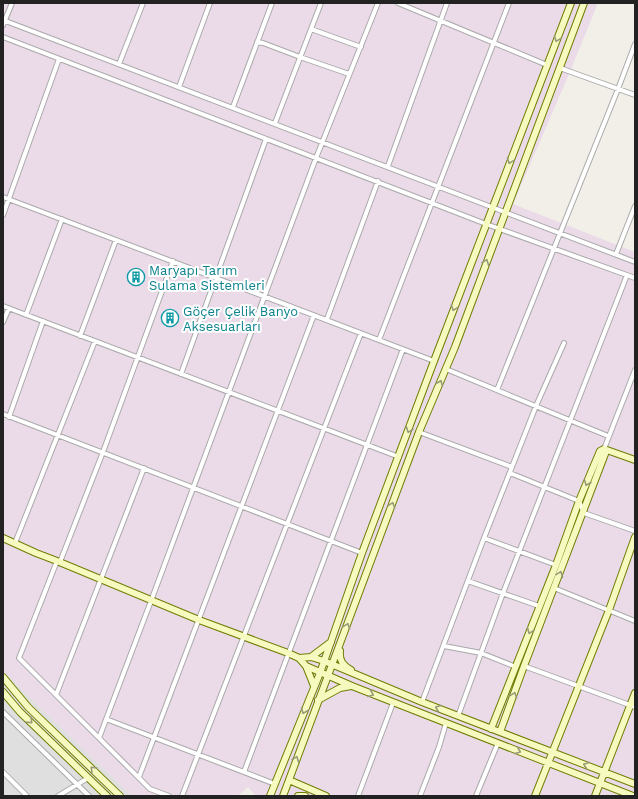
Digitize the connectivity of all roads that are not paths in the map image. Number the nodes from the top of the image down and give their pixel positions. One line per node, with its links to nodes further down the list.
1 (12, 3): 12 (street)
2 (143, 3): 23 (street)
3 (210, 3): 27 (street)
4 (272, 3): 17 (street)
5 (321, 3): 15 (street)
6 (378, 3): 20 (street)
7 (398, 3): 13 (street)
8 (447, 3): 13 (street)
9 (509, 3): 18 (street)
10 (571, 3): 24 (main road, one-way to 24)
11 (584, 3): 25 (main road)
12 (4, 20): 14 (street); 23 (street)
13 (441, 21): 18 (street); 35 (street)
14 (3, 25)
15 (311, 30): 20 (street); 21 (street)
16 (3, 38): 22 (street)
17 (257, 42): 21 (street); 30 (street)
18 (493, 43): 24 (street); 37 (street)
19 (635, 44): 28 (street)
20 (361, 47): 26 (street)
21 (300, 57): 26 (street); 31 (street)
22 (60, 59): 32 (street); 39 (street)
23 (119, 64): 27 (street)
24 (547, 65): 41 (main road, one-way to 41)
25 (560, 68): 28 (street); 43 (main road)
26 (350, 74): 33 (street)
27 (179, 86): 30 (street)
28 (618, 89): 29 (street); 48 (street)
29 (635, 96)
30 (233, 107): 31 (street)
31 (275, 123): 33 (street)
32 (266, 138): 34 (street); 55 (street)
33 (323, 142): 34 (street); 35 (street)
34 (316, 158): 36 (street); 57 (street)
35 (388, 166): 37 (street)
36 (378, 181): 40 (street); 62 (street)
37 (438, 185): 40 (street); 41 (street)
38 (3, 197): 39 (street)
39 (9, 199): 44 (street); 45 (street)
40 (432, 203): 46 (street); 67 (street)
41 (493, 206): 43 (street); 46 (main road)
42 (635, 206): 51 (street)
43 (506, 211): 47 (main road); 48 (street)
44 (3, 215)
45 (62, 219): 49 (street); 60 (street)
46 (486, 224): 47 (street); 72 (main road, one-way to 72)
47 (499, 228): 50 (street); 73 (main road, one-way to 47)
48 (560, 232): 50 (street); 51 (street)
49 (116, 240): 52 (street); 66 (street)
50 (554, 248): 54 (street); 76 (street)
51 (616, 254): 53 (street)
52 (173, 261): 55 (street); 71 (street)
53 (635, 262)
54 (627, 275): 56 (street); 82 (street)
55 (216, 278): 57 (street); 75 (street)
56 (635, 278)
57 (265, 296): 61 (street); 77 (street)
58 (3, 306): 59 (street)
59 (8, 308): 60 (street); 64 (street)
60 (26, 315): 63 (street)
61 (314, 315): 62 (street); 79 (street)
62 (327, 320): 65 (street)
63 (44, 321): 66 (street); 81 (street)
64 (3, 322)
65 (361, 333): 67 (street); 83 (street)
66 (80, 336): 68 (street)
67 (379, 340): 70 (street)
68 (95, 341): 71 (street); 85 (street)
69 (564, 343): 78 (street)
70 (403, 349): 72 (street); 87 (street)
71 (137, 357): 75 (street); 89 (street)
72 (434, 361): 90 (main road, one-way to 90)
73 (446, 369): 76 (street); 84 (main road, one-way to 73)
74 (635, 370): 86 (street)
75 (181, 374): 77 (street)
76 (496, 390): 78 (street)
77 (229, 392): 79 (street); 95 (street)
78 (536, 406): 82 (street); 92 (street)
79 (277, 411): 83 (street); 98 (street)
80 (3, 414): 81 (street)
81 (9, 417): 85 (street)
82 (571, 420): 86 (street); 96 (street)
83 (324, 429): 87 (street); 100 (street)
84 (419, 432): 92 (street); 123 (main road, one-way to 84)
85 (58, 435): 89 (street); 106 (street)
86 (608, 436): 88 (street)
87 (367, 445): 90 (street); 105 (street)
88 (604, 449): 91 (main road); 97 (main road, one-way to 97); 99 (main road)
89 (103, 452): 93 (street); 109 (street)
90 (399, 457): 108 (main road)
91 (635, 460)
92 (512, 467): 94 (street)
93 (144, 468): 95 (street); 111 (street)
94 (510, 472): 96 (street); 104 (street)
95 (193, 487): 98 (street); 115 (street)
96 (545, 488): 97 (street); 107 (street)
97 (579, 501): 99 (street); 110 (main road)
98 (242, 506): 100 (street); 118 (street)
99 (584, 513): 101 (street); 113 (main road, one-way to 99)
100 (288, 523): 105 (street); 120 (street)
101 (635, 532)
102 (635, 537): 117 (main road)
103 (3, 538): 106 (main road)
104 (484, 538): 107 (street); 112 (street)
105 (331, 540): 108 (street); 124 (street)
106 (15, 543): 109 (main road)
107 (519, 551): 110 (street); 114 (street)
108 (362, 553): 121 (main road)
109 (58, 562): 111 (main road); 142 (street)
110 (556, 565): 116 (main road)
111 (101, 579): 115 (main road); 142 (street)
112 (468, 581): 114 (street); 122 (street)
113 (554, 588): 117 (street); 131 (main road)
114 (503, 594): 116 (street); 125 (street)
115 (151, 601): 118 (main road); 149 (street)
116 (539, 606): 132 (main road, one-way to 132)
117 (609, 610): 119 (street); 139 (main road)
118 (199, 620): 120 (main road); 153 (street)
119 (635, 621)
120 (244, 637): 124 (main road); 157 (street)
121 (331, 642): 126 (main road); 128 (main road)
122 (444, 646): 125 (street); 144 (street)
123 (340, 647): 129 (main road); 136 (main road)
124 (288, 653): 127 (main road); 160 (street)
125 (481, 653): 132 (street); 148 (street)
126 (311, 657): 127 (main road); 128 (main road)
127 (300, 658): 130 (main road)
128 (324, 661): 129 (main road); 133 (main road)
129 (332, 665): 134 (main road); 136 (main road)
130 (306, 666): 133 (main road); 137 (main road)
131 (524, 666): 139 (street); 152 (main road, one-way to 131)
132 (516, 667): 151 (main road)
133 (320, 672): 134 (main road); 137 (main road)
134 (328, 676): 138 (main road); 143 (main road)
135 (3, 677): 173 (main road, one-way to 135)
136 (360, 678): 144 (main road)
137 (314, 686): 166 (main road, one-way to 166)
138 (352, 686): 143 (main road); 145 (main road, one-way to 145)
139 (578, 686): 146 (street); 156 (main road)
140 (3, 692): 162 (main road, one-way to 162)
141 (635, 693): 146 (main road)
142 (56, 695): 154 (street)
143 (318, 700): 164 (main road, one-way to 143)
144 (422, 702): 148 (main road, one-way to 144)
145 (392, 703): 150 (main road); 181 (street)
146 (633, 706): 161 (main road)
147 (3, 712): 168 (street)
148 (458, 716): 151 (main road)
149 (106, 719): 153 (street); 154 (street)
150 (446, 723): 155 (main road); 182 (street)
151 (491, 729): 152 (main road)
152 (500, 732): 156 (main road)
153 (154, 737): 157 (street); 163 (street)
154 (99, 738): 163 (street)
155 (498, 743): 158 (main road, one-way to 158); 183 (street)
156 (552, 752): 158 (main road); 161 (main road, one-way to 156)
157 (198, 754): 160 (street); 175 (street)
158 (548, 763): 165 (main road); 184 (main road)
159 (3, 772): 169 (street)
160 (244, 772): 166 (street)
161 (604, 772): 165 (main road); 167 (main road)
162 (88, 778): 168 (street); 172 (main road)
163 (139, 778): 174 (street)
164 (289, 780): 177 (main road); 180 (main road)
165 (600, 783): 185 (main road); 186 (main road)
166 (274, 784): 176 (main road)
167 (635, 784)
168 (77, 785): 170 (street); 171 (street)
169 (27, 796)
170 (58, 796)
171 (89, 796)
172 (107, 796)
173 (120, 796)
174 (168, 796)
175 (182, 796)
176 (270, 796)
177 (283, 796)
178 (298, 796): 179 (main road)
179 (305, 796)
180 (326, 796)
181 (358, 796)
182 (420, 796)
183 (476, 796)
184 (535, 796)
185 (595, 796)
186 (633, 796)

